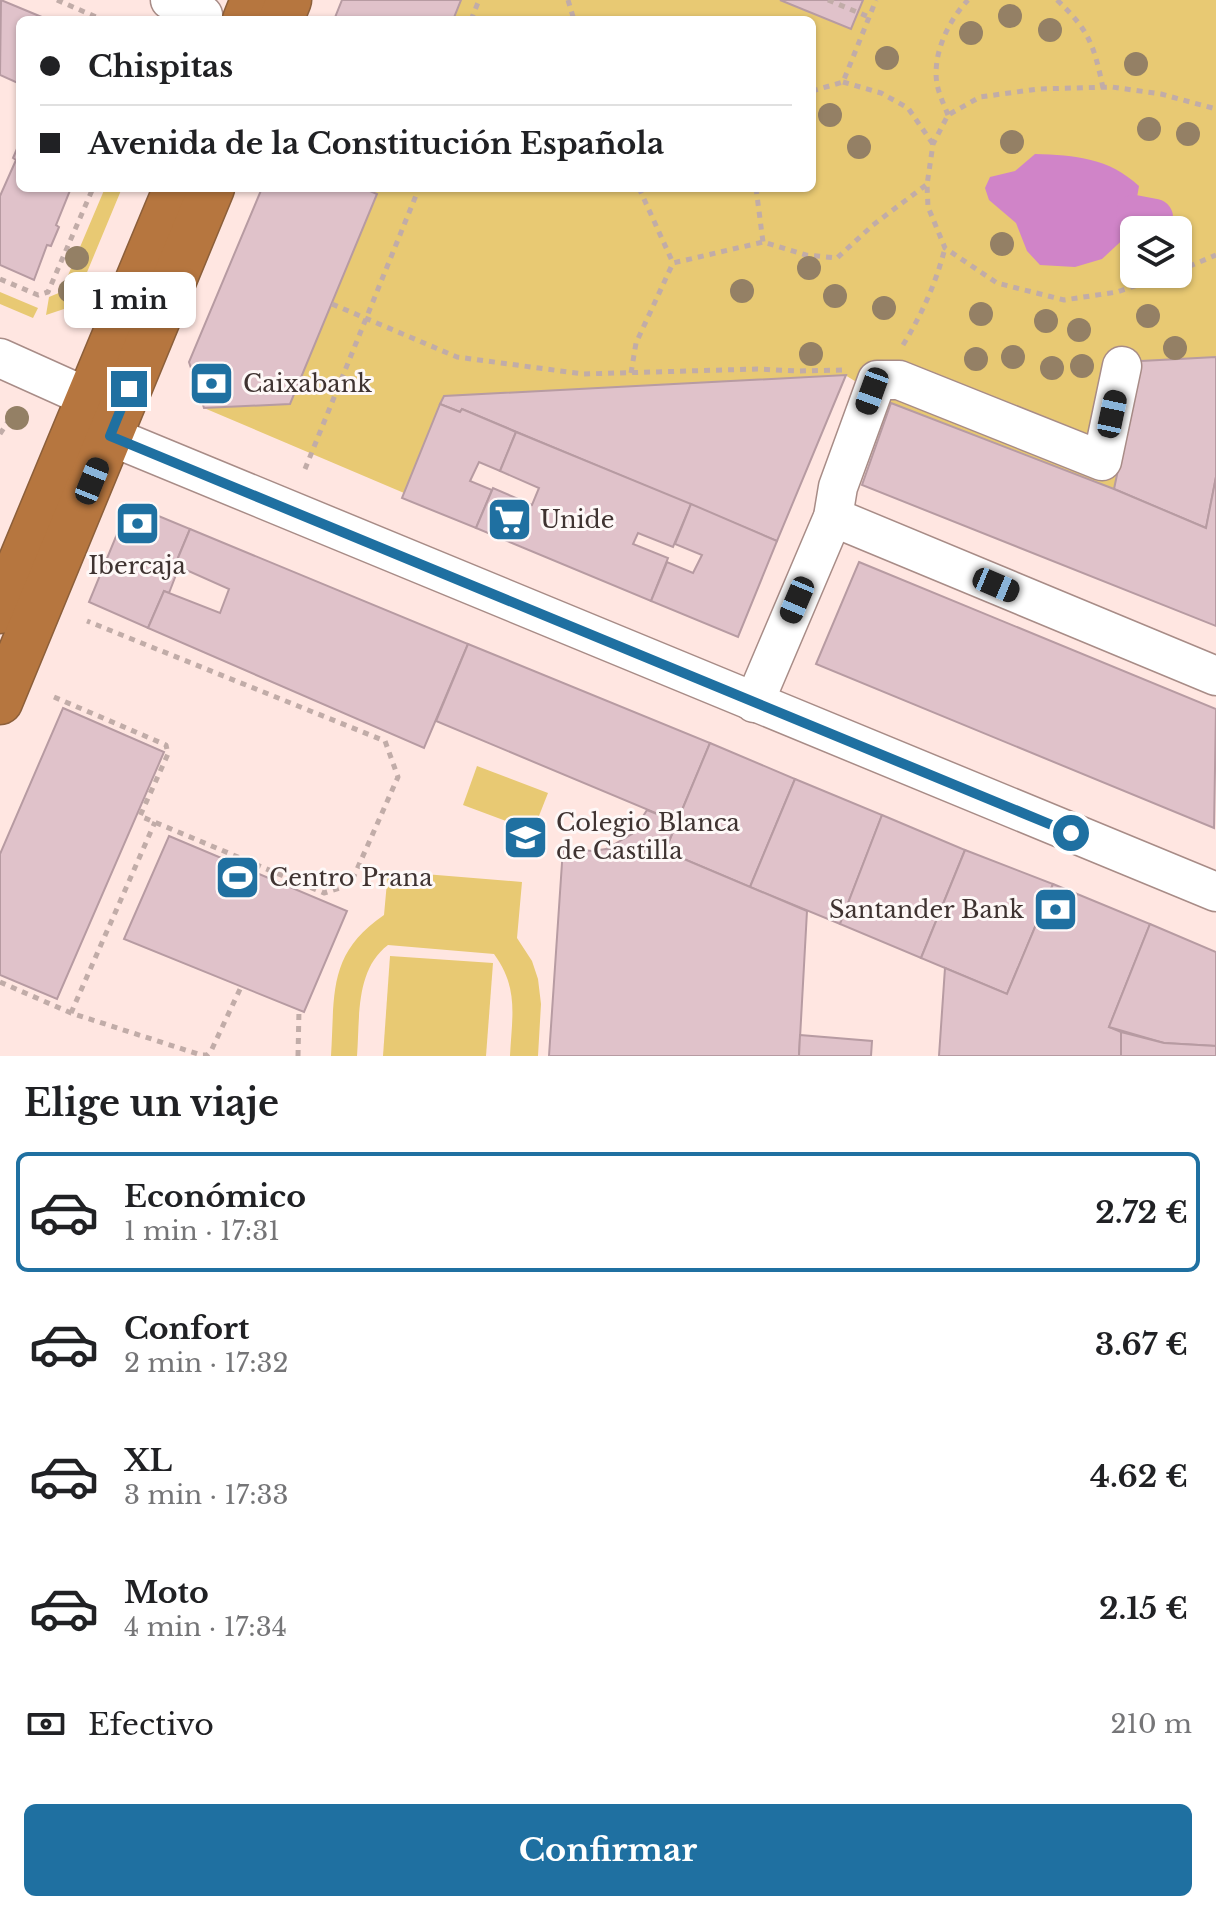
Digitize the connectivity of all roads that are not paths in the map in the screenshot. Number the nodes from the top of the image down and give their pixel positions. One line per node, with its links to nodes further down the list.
1 (253, 0): 2 (highway)
2 (206, 12)
3 (174, 192): 8 (highway)
4 (210, 192): 6 (highway)
5 (0, 358): 8 (street)
6 (139, 365): 8 (street); 9 (highway)
7 (1122, 366): 11 (street)
8 (89, 398): 9 (street); 10 (highway)
9 (110, 436): 10 (street); 14 (highway); 15 (street)
10 (66, 456): 12 (highway)
11 (833, 517): 13 (street); 15 (street)
12 (0, 611)
13 (1216, 676)
14 (0, 702)
15 (754, 703): 16 (street)
16 (1216, 892)

